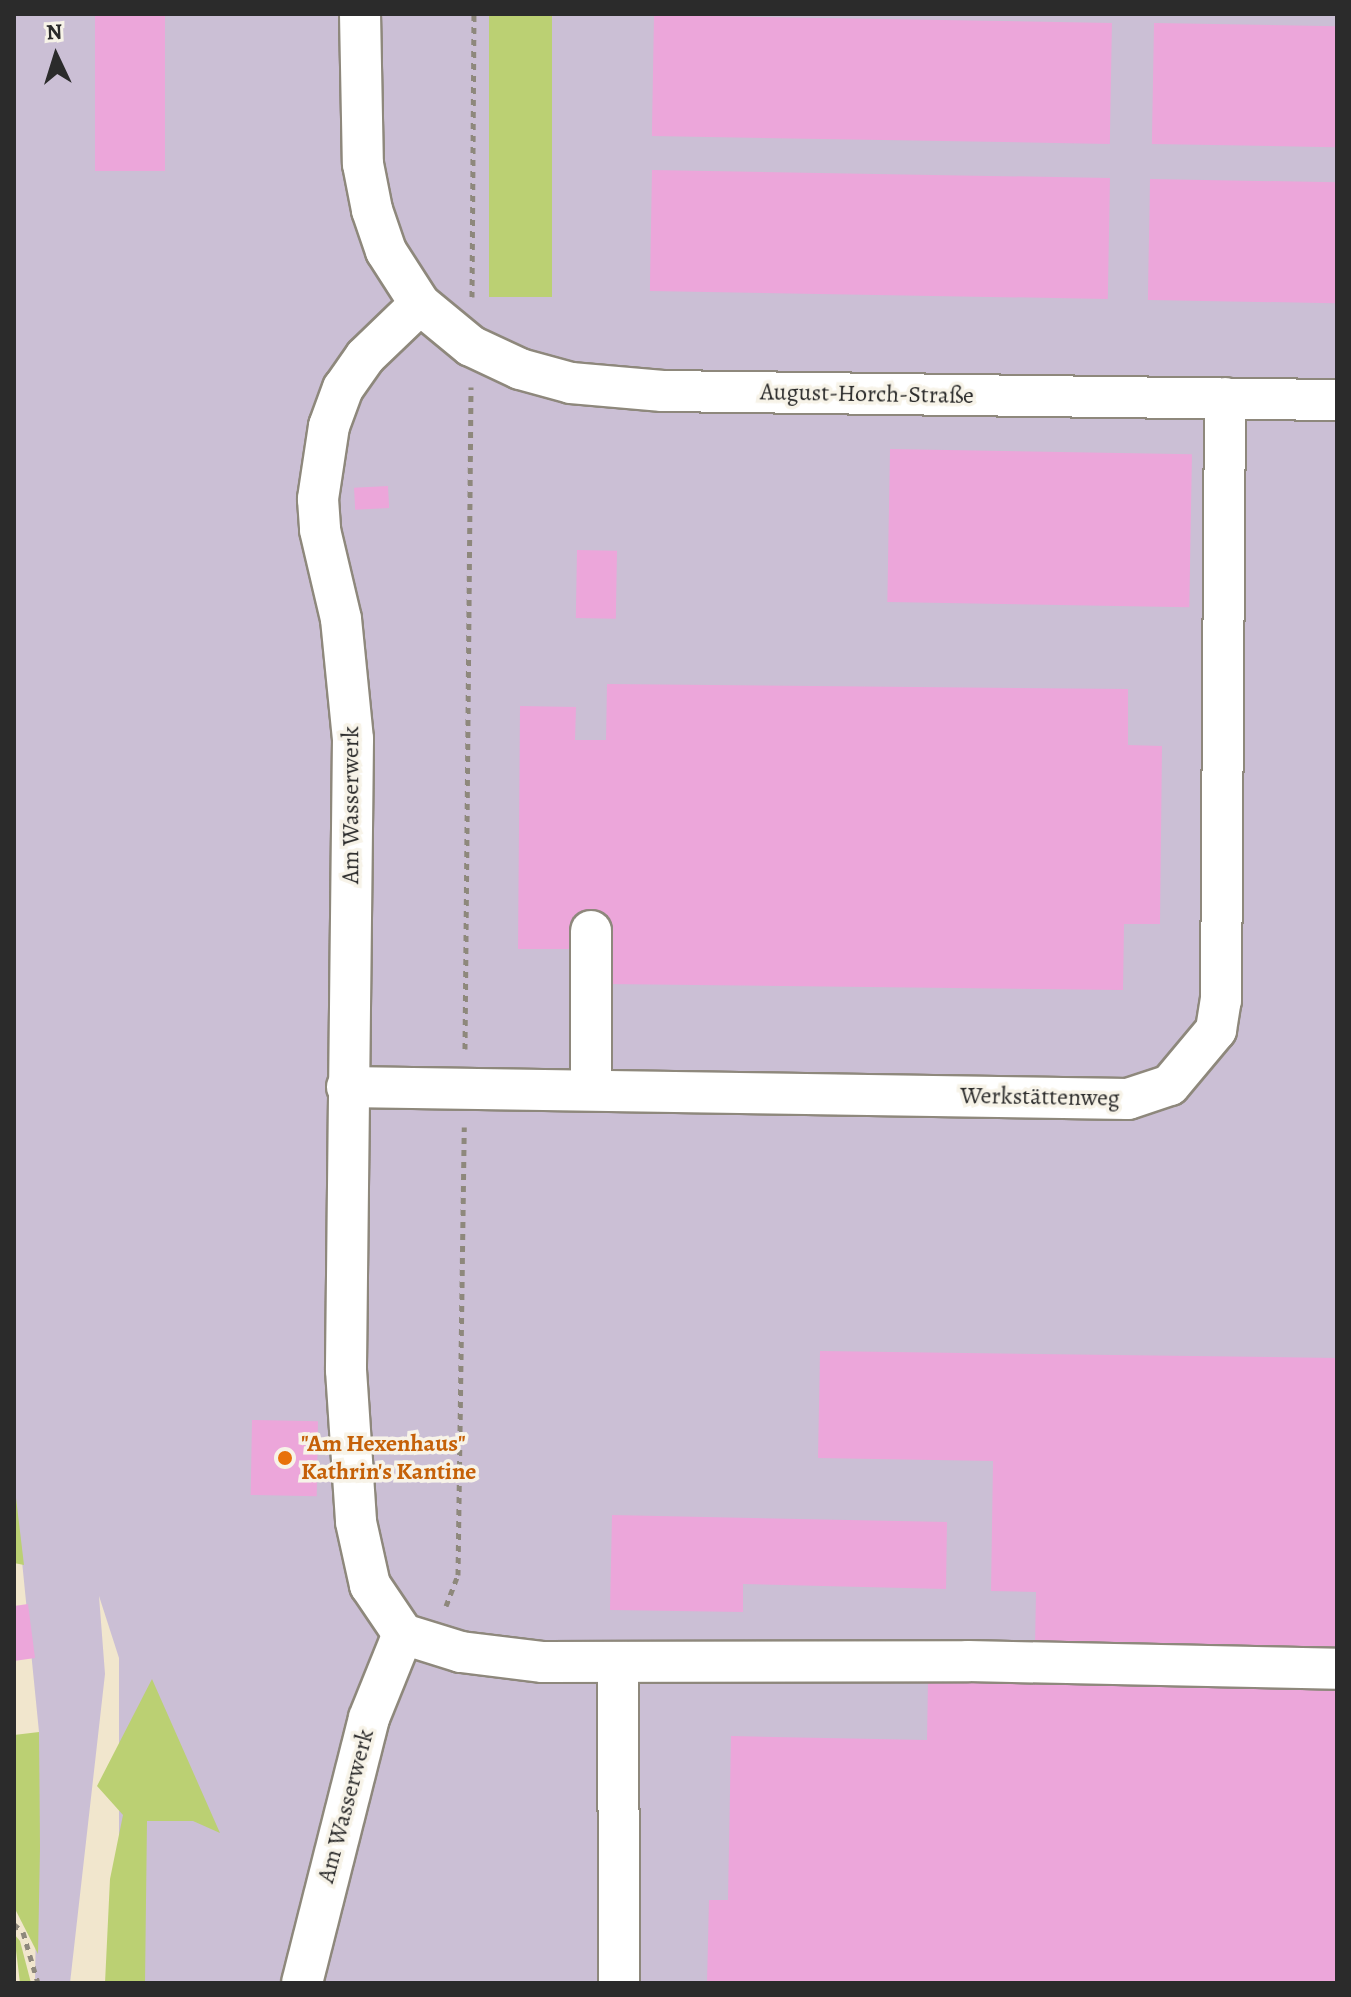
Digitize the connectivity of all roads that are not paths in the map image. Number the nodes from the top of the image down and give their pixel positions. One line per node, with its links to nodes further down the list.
1 (360, 14): 2 (street)
2 (420, 304): 3 (street, August-Horch-Straße); 6 (street, Am Wasserwerk)
3 (1225, 398): 4 (street, August-Horch-Straße); 7 (street, Werkstättenweg)
4 (1337, 400)
5 (591, 931): 7 (street)
6 (347, 1087): 7 (street, Werkstättenweg); 8 (street, Am Wasserwerk)
7 (591, 1090)
8 (417, 1638): 9 (street); 11 (street, Am Wasserwerk)
9 (618, 1663): 10 (street); 12 (street)
10 (1337, 1669)
11 (302, 1983)
12 (619, 1983)

